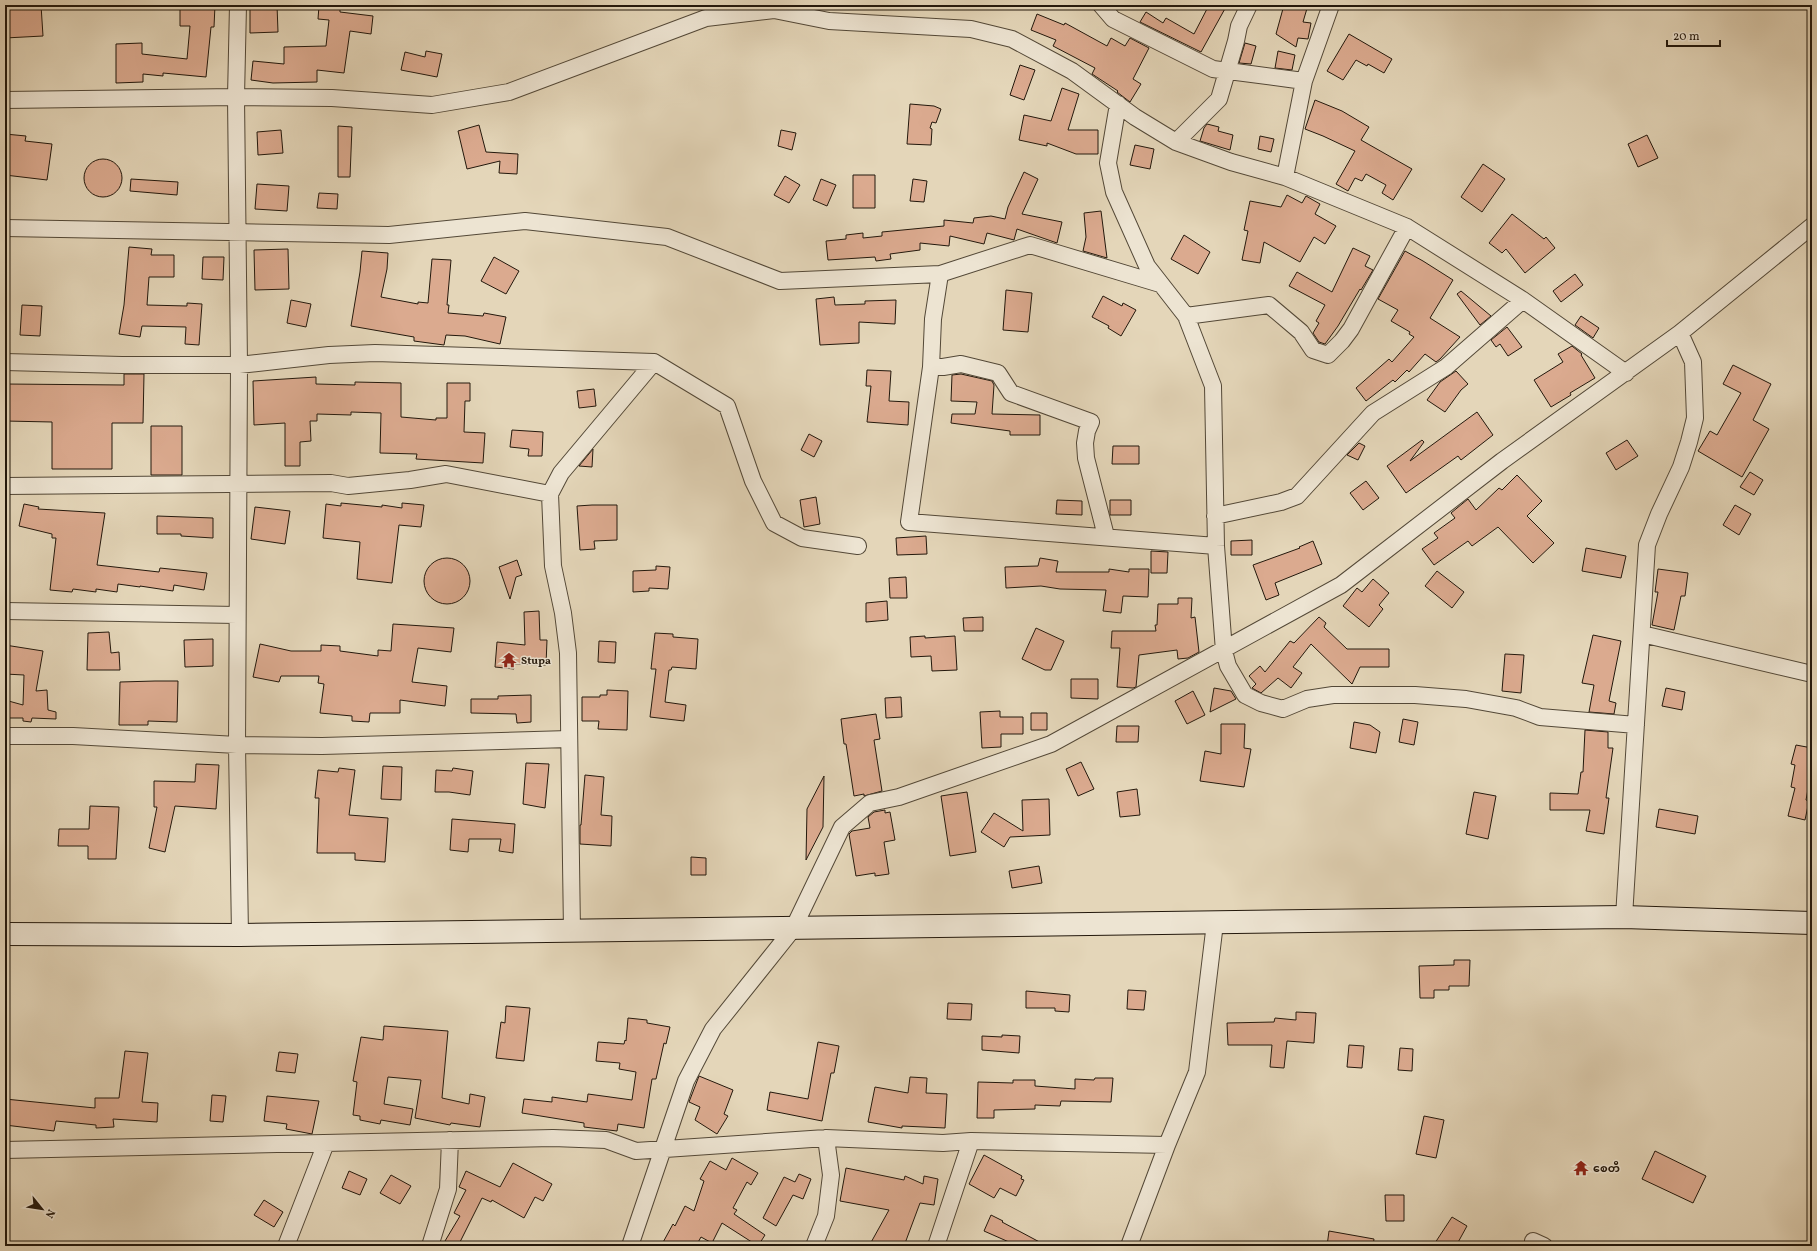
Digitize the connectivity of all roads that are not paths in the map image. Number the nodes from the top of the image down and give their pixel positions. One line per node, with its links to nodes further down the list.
1 (238, 5): 7 (street)
2 (1101, 5): 5 (street)
3 (1249, 5): 5 (street)
4 (1330, 5): 6 (street)
5 (1226, 72): 6 (street); 10 (street)
6 (1304, 81): 11 (street)
7 (236, 97): 8 (street); 9 (street); 15 (street)
8 (5, 100)
9 (1118, 104): 10 (street); 17 (street)
10 (1176, 142): 11 (street)
11 (1285, 177): 13 (street)
12 (1812, 226): 20 (street)
13 (1407, 227): 18 (street); 19 (street)
14 (5, 228): 15 (street)
15 (238, 233): 16 (street); 23 (street)
16 (940, 274): 17 (street); 24 (street)
17 (1160, 284): 19 (street)
18 (1523, 300): 25 (street); 29 (street)
19 (1186, 316): 29 (street)
20 (1680, 333): 25 (street); 35 (street)
21 (5, 362): 23 (street)
22 (654, 362): 23 (street); 28 (street); 31 (street)
23 (239, 365): 26 (street)
24 (930, 367): 30 (street); 30 (street)
25 (1626, 373): 36 (street)
26 (237, 484): 27 (street); 28 (street); 34 (street)
27 (5, 486)
28 (550, 494): 40 (street)
29 (1215, 516): 32 (street)
30 (1106, 536): 32 (street)
31 (858, 546)
32 (1216, 546): 36 (street)
33 (5, 611): 34 (street)
34 (237, 614): 41 (street)
35 (1642, 634): 37 (street); 38 (street)
36 (1224, 651): 38 (street); 45 (street)
37 (1812, 674)
38 (1636, 725): 42 (street)
39 (5, 736): 41 (street)
40 (570, 739): 41 (street); 46 (street)
41 (237, 745): 48 (street)
42 (1624, 917): 43 (main road); 44 (main road)
43 (1215, 923): 45 (main road); 53 (street)
44 (1812, 923)
45 (793, 929): 46 (main road); 54 (street)
46 (572, 932): 48 (main road)
47 (5, 934): 48 (main road)
48 (240, 935)
49 (826, 1138): 51 (street); 54 (street); 59 (street)
50 (450, 1140): 52 (street); 54 (street); 57 (street)
51 (971, 1141): 53 (street); 60 (street)
52 (326, 1143): 55 (street); 56 (street)
53 (1167, 1145): 61 (street)
54 (664, 1148): 58 (street)
55 (5, 1150)
56 (286, 1246)
57 (430, 1246)
58 (630, 1246)
59 (814, 1246)
60 (936, 1246)
61 (1129, 1246)

